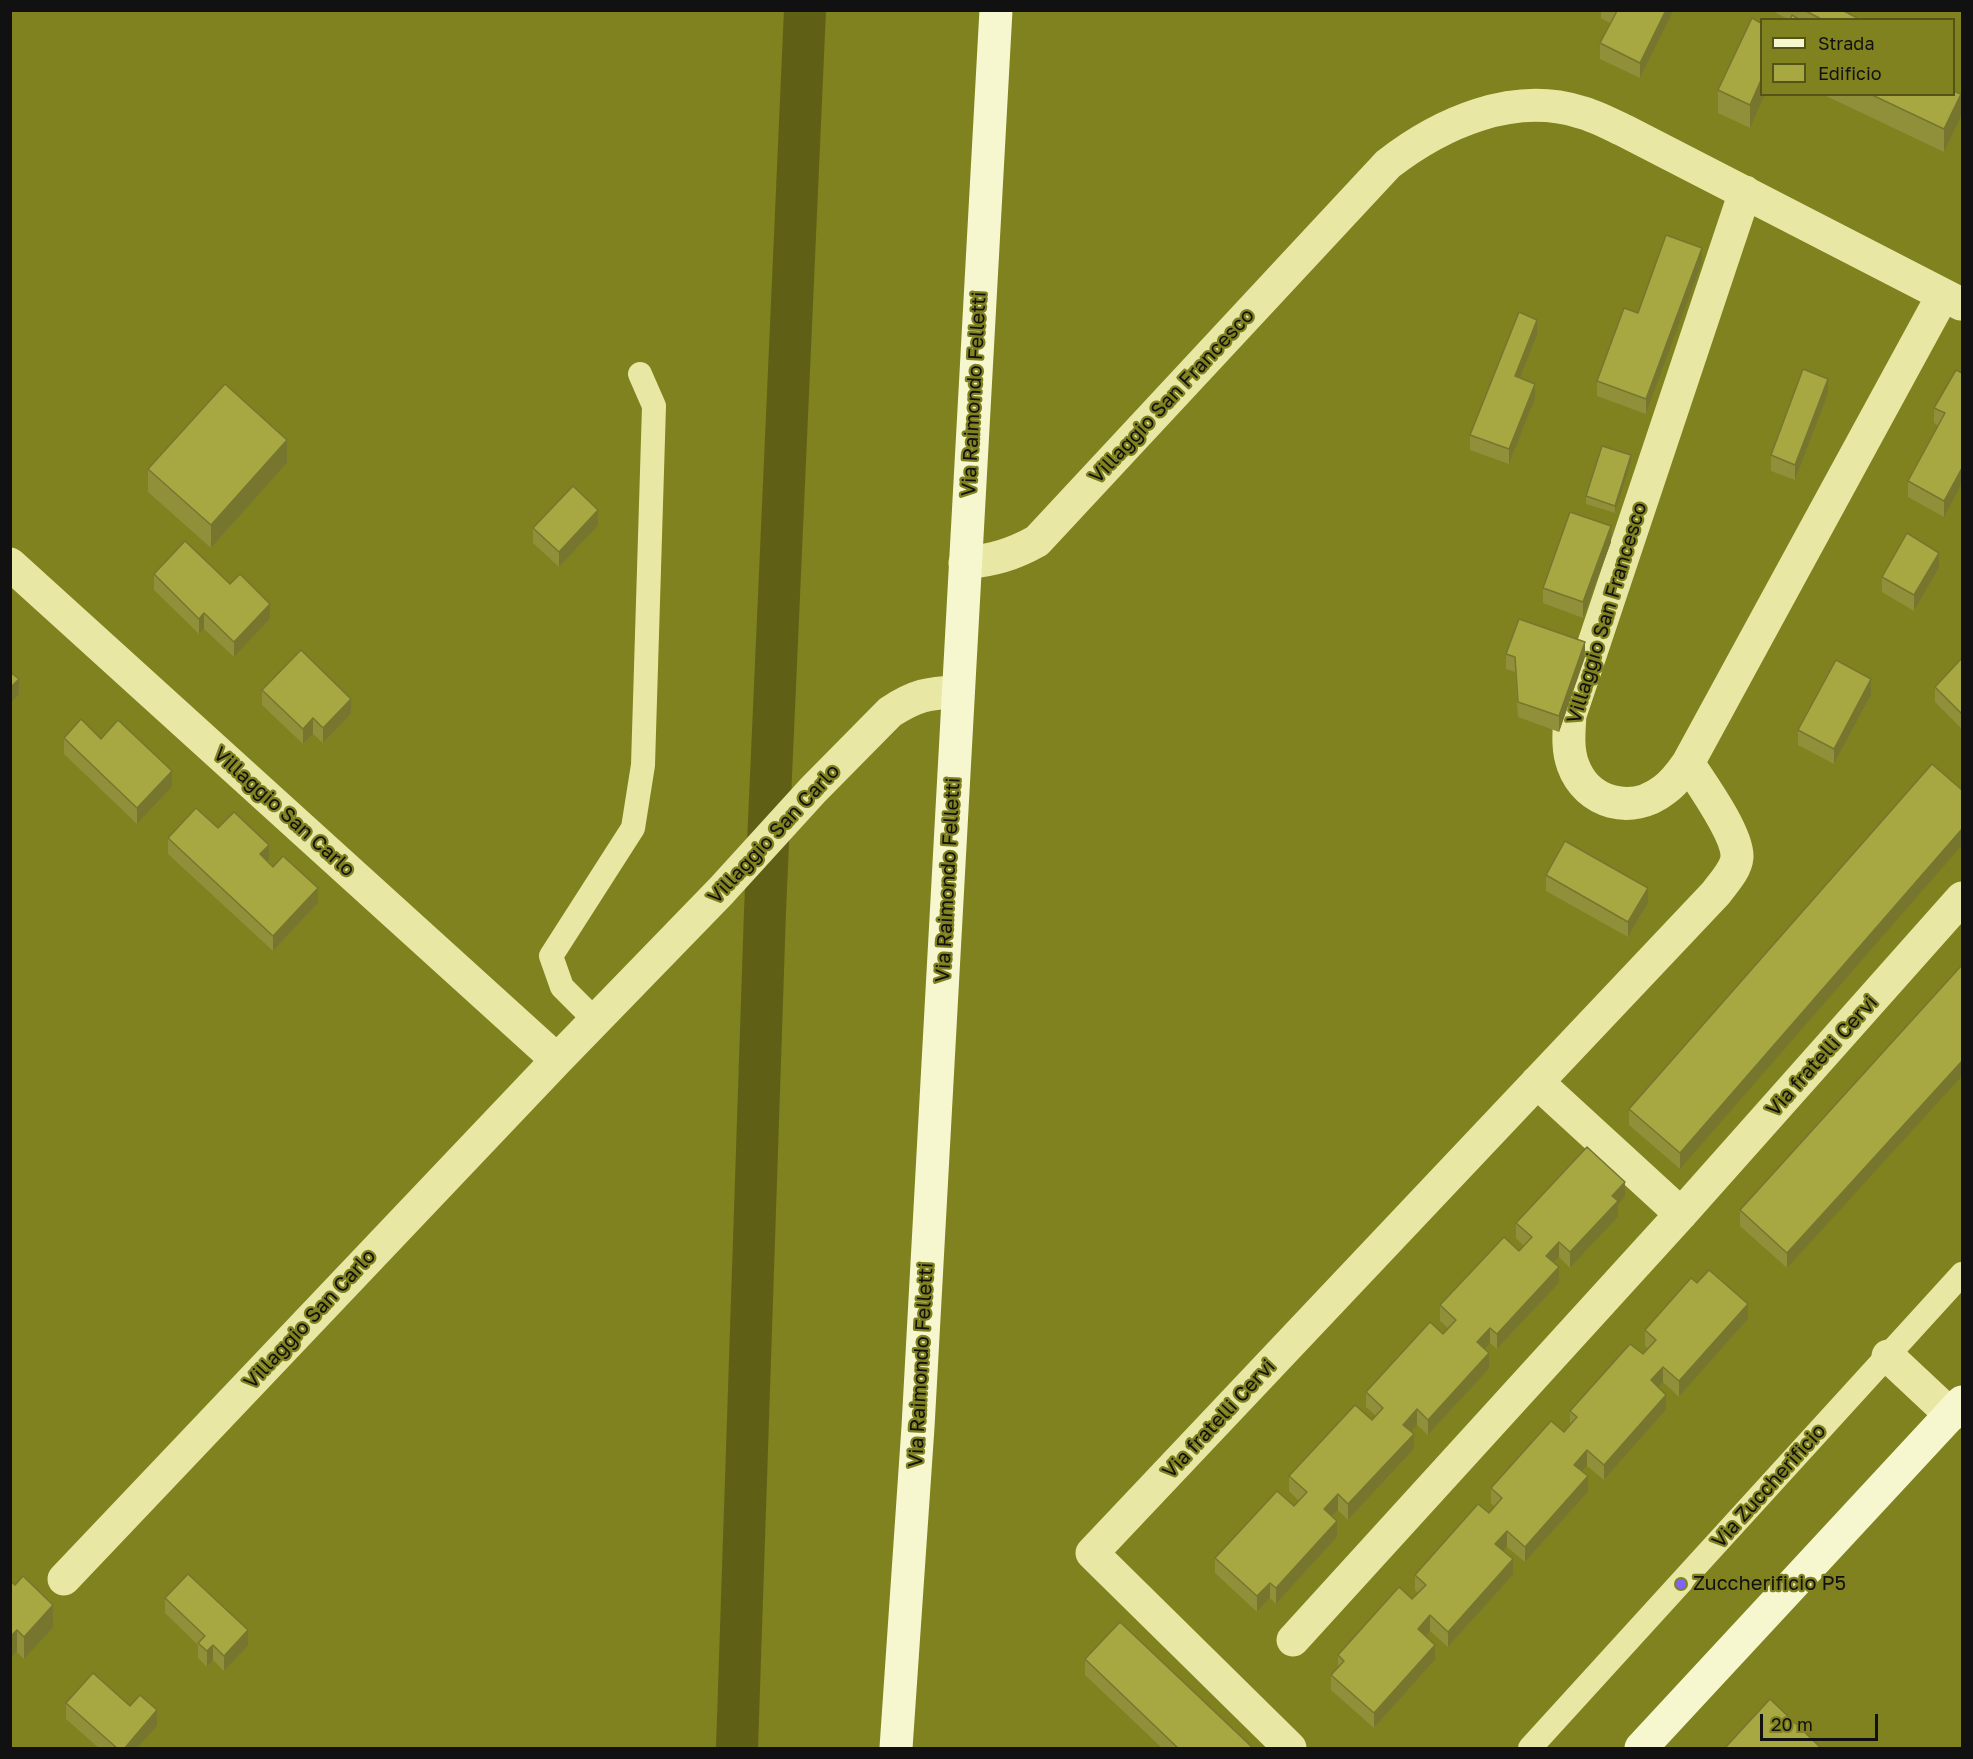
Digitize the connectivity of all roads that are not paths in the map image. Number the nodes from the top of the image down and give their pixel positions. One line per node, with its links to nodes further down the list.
1 (996, 10): 5 (main road, Via Raimondo Felletti)
2 (1744, 192): 3 (street, Villaggio San Francesco); 5 (street, Villaggio San Francesco); 8 (street, Villaggio San Francesco)
3 (1953, 300): 8 (street, Villaggio San Francesco)
4 (640, 374): 10 (lane)
5 (965, 563): 7 (main road, Via Raimondo Felletti)
6 (10, 564): 11 (street, Villaggio San Carlo)
7 (958, 692): 10 (street, Villaggio San Carlo); 19 (main road, Via Raimondo Felletti)
8 (1688, 763): 12 (street, Via fratelli Cervi)
9 (1962, 898): 13 (street, Via fratelli Cervi)
10 (595, 1020): 11 (street, Villaggio San Carlo)
11 (557, 1060): 17 (street, Villaggio San Carlo)
12 (1537, 1082): 13 (street); 20 (street, Via fratelli Cervi)
13 (1681, 1214): 18 (street, Via fratelli Cervi)
14 (1962, 1274): 15 (lane, Via Zuccherificio)
15 (1887, 1356): 16 (street); 21 (lane, Via Zuccherificio)
16 (1957, 1408): 22 (main road)
17 (64, 1579)
18 (1293, 1640)
19 (896, 1749)
20 (1290, 1749)
21 (1530, 1749)
22 (1641, 1749)

